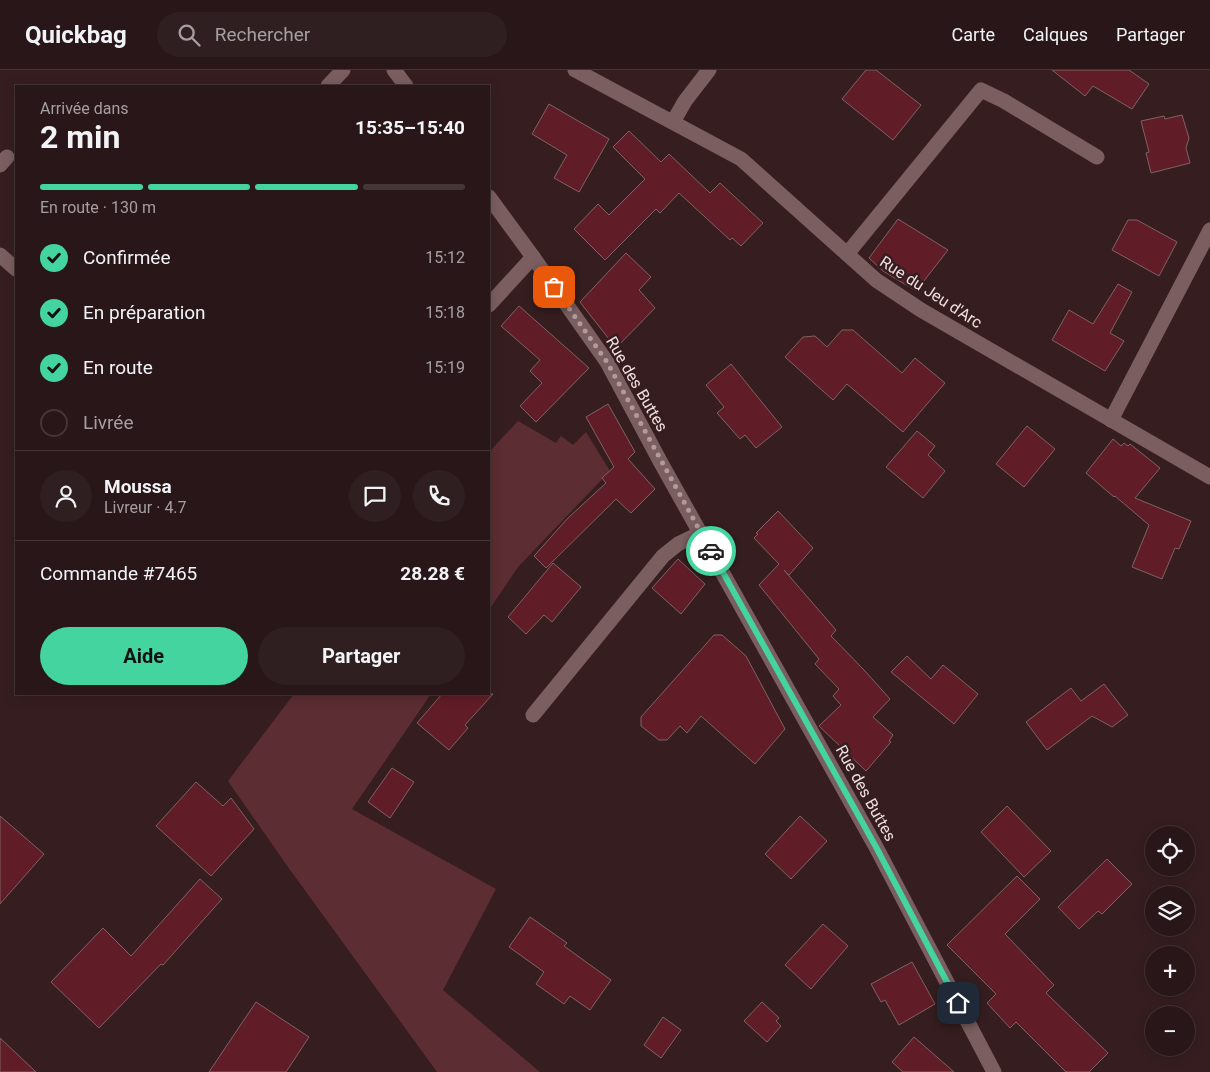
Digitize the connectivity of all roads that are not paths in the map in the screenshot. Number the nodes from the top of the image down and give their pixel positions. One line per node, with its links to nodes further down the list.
1 (342, 70): 5 (street)
2 (394, 70): 6 (street)
3 (576, 70): 7 (street, Rue du Jeu d'Arc)
4 (709, 70): 7 (street)
5 (329, 85)
6 (405, 85)
7 (673, 122): 12 (street, Rue du Jeu d'Arc)
8 (1097, 157): 12 (street)
9 (490, 198): 13 (street, Rue des Buttes)
10 (1210, 230): 16 (street)
11 (0, 254): 14 (street)
12 (847, 254): 16 (street, Rue du Jeu d'Arc)
13 (533, 257): 15 (street); 18 (street, Rue des Buttes)
14 (15, 268)
15 (490, 305)
16 (1111, 420): 17 (street, Rue du Jeu d'Arc)
17 (1210, 477)
18 (701, 533): 19 (street); 20 (street, Rue des Buttes)
19 (533, 715)
20 (994, 1072)

